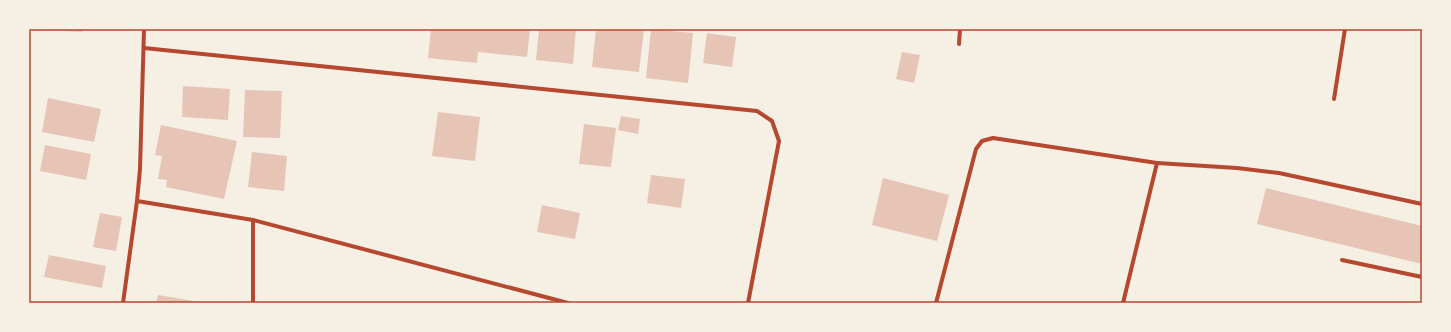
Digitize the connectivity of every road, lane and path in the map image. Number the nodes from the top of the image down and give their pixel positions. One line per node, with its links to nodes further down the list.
1 (144, 29): 5 (street)
2 (960, 29): 4 (street)
3 (1345, 29): 6 (street)
4 (958, 44)
5 (144, 48): 8 (street); 16 (street)
6 (1334, 99)
7 (1157, 163): 9 (street); 17 (street); 18 (street)
8 (137, 201): 10 (street); 13 (street)
9 (1422, 204)
10 (253, 220): 14 (street); 15 (street)
11 (1342, 260): 12 (street)
12 (1422, 277)
13 (123, 303)
14 (253, 303)
15 (568, 303)
16 (748, 303)
17 (936, 303)
18 (1122, 303)

